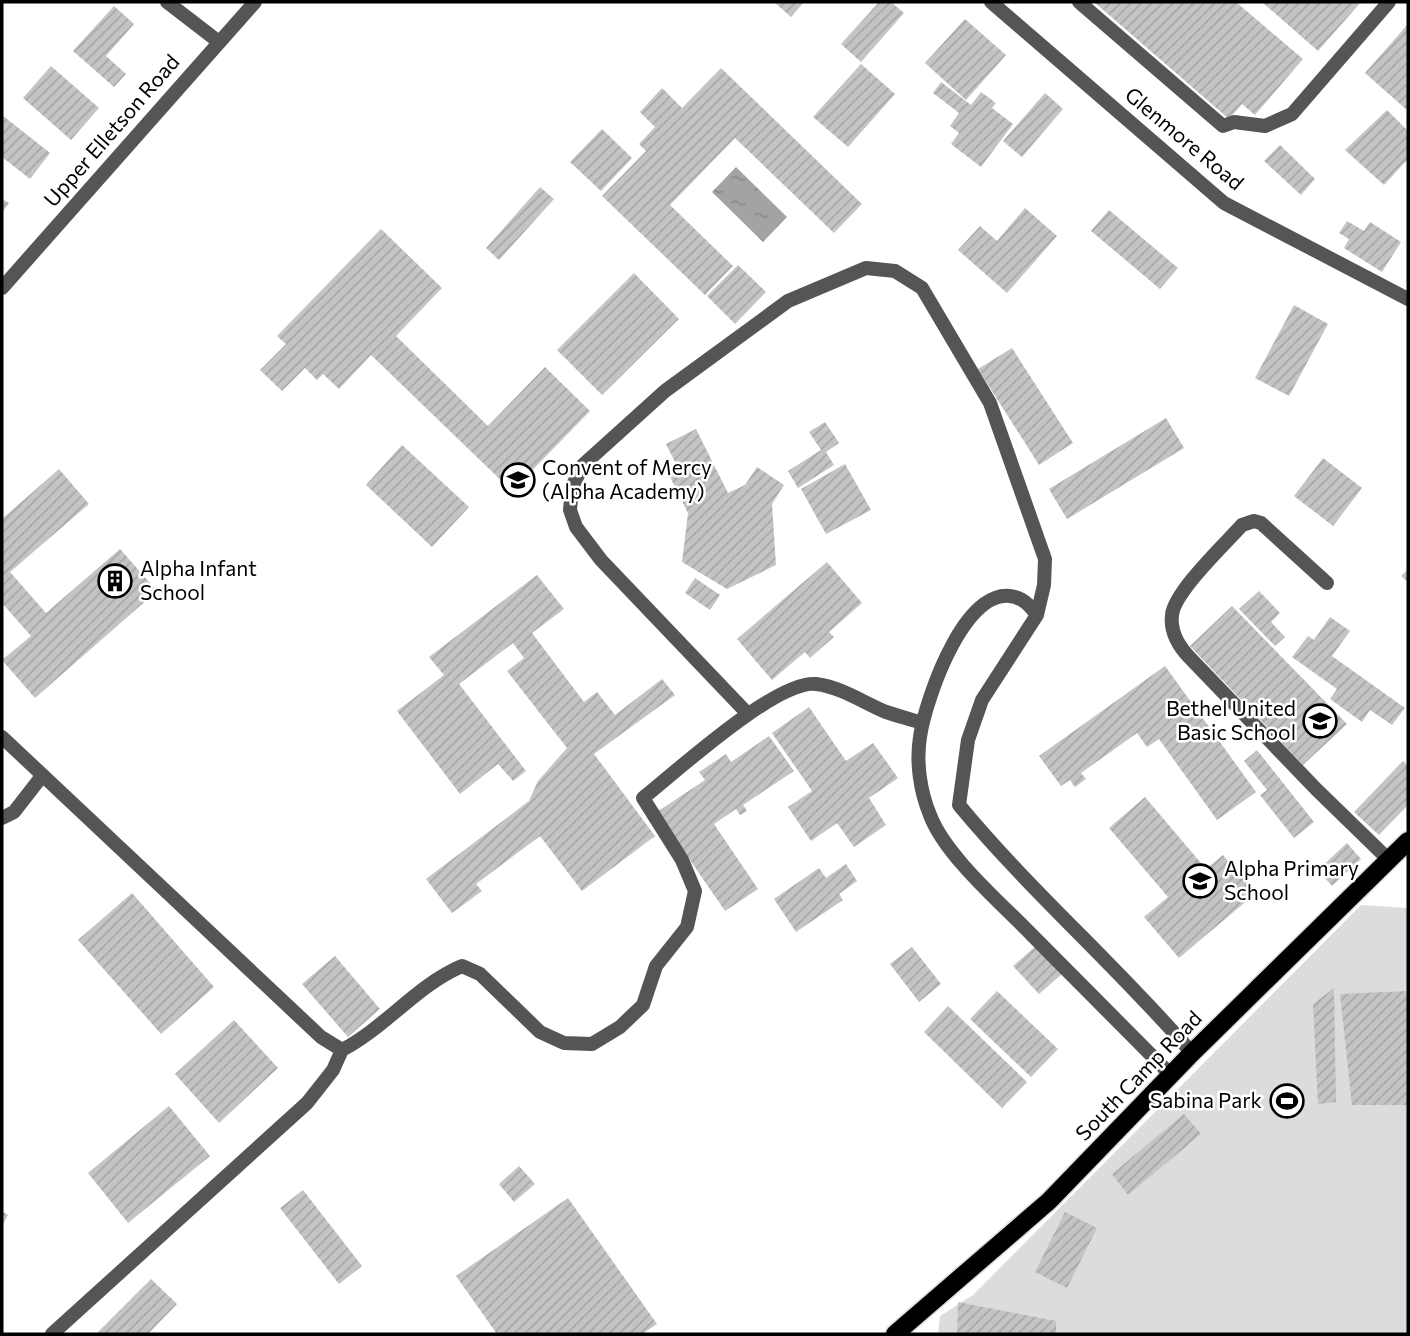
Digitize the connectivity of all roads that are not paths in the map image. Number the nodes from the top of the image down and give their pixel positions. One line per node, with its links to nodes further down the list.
1 (167, 2): 6 (street)
2 (255, 2): 6 (street, Upper Elletson Road)
3 (991, 2): 8 (street, Glenmore Road)
4 (1079, 2): 5 (street)
5 (1389, 2)
6 (219, 42): 7 (street, Upper Elletson Road)
7 (2, 288)
8 (1408, 299)
9 (1327, 583): 17 (street)
10 (1037, 615): 11 (street); 12 (street); 19 (street)
11 (747, 713): 12 (street); 18 (street)
12 (922, 723): 20 (street)
13 (2, 737): 14 (street)
14 (42, 776): 15 (street); 18 (street)
15 (2, 818)
16 (1408, 841): 17 (main road, South Camp Road)
17 (1388, 860): 19 (main road, South Camp Road)
18 (342, 1049): 21 (street)
19 (1192, 1052): 20 (main road, South Camp Road)
20 (1171, 1075): 22 (main road, South Camp Road)
21 (52, 1334)
22 (895, 1334)

